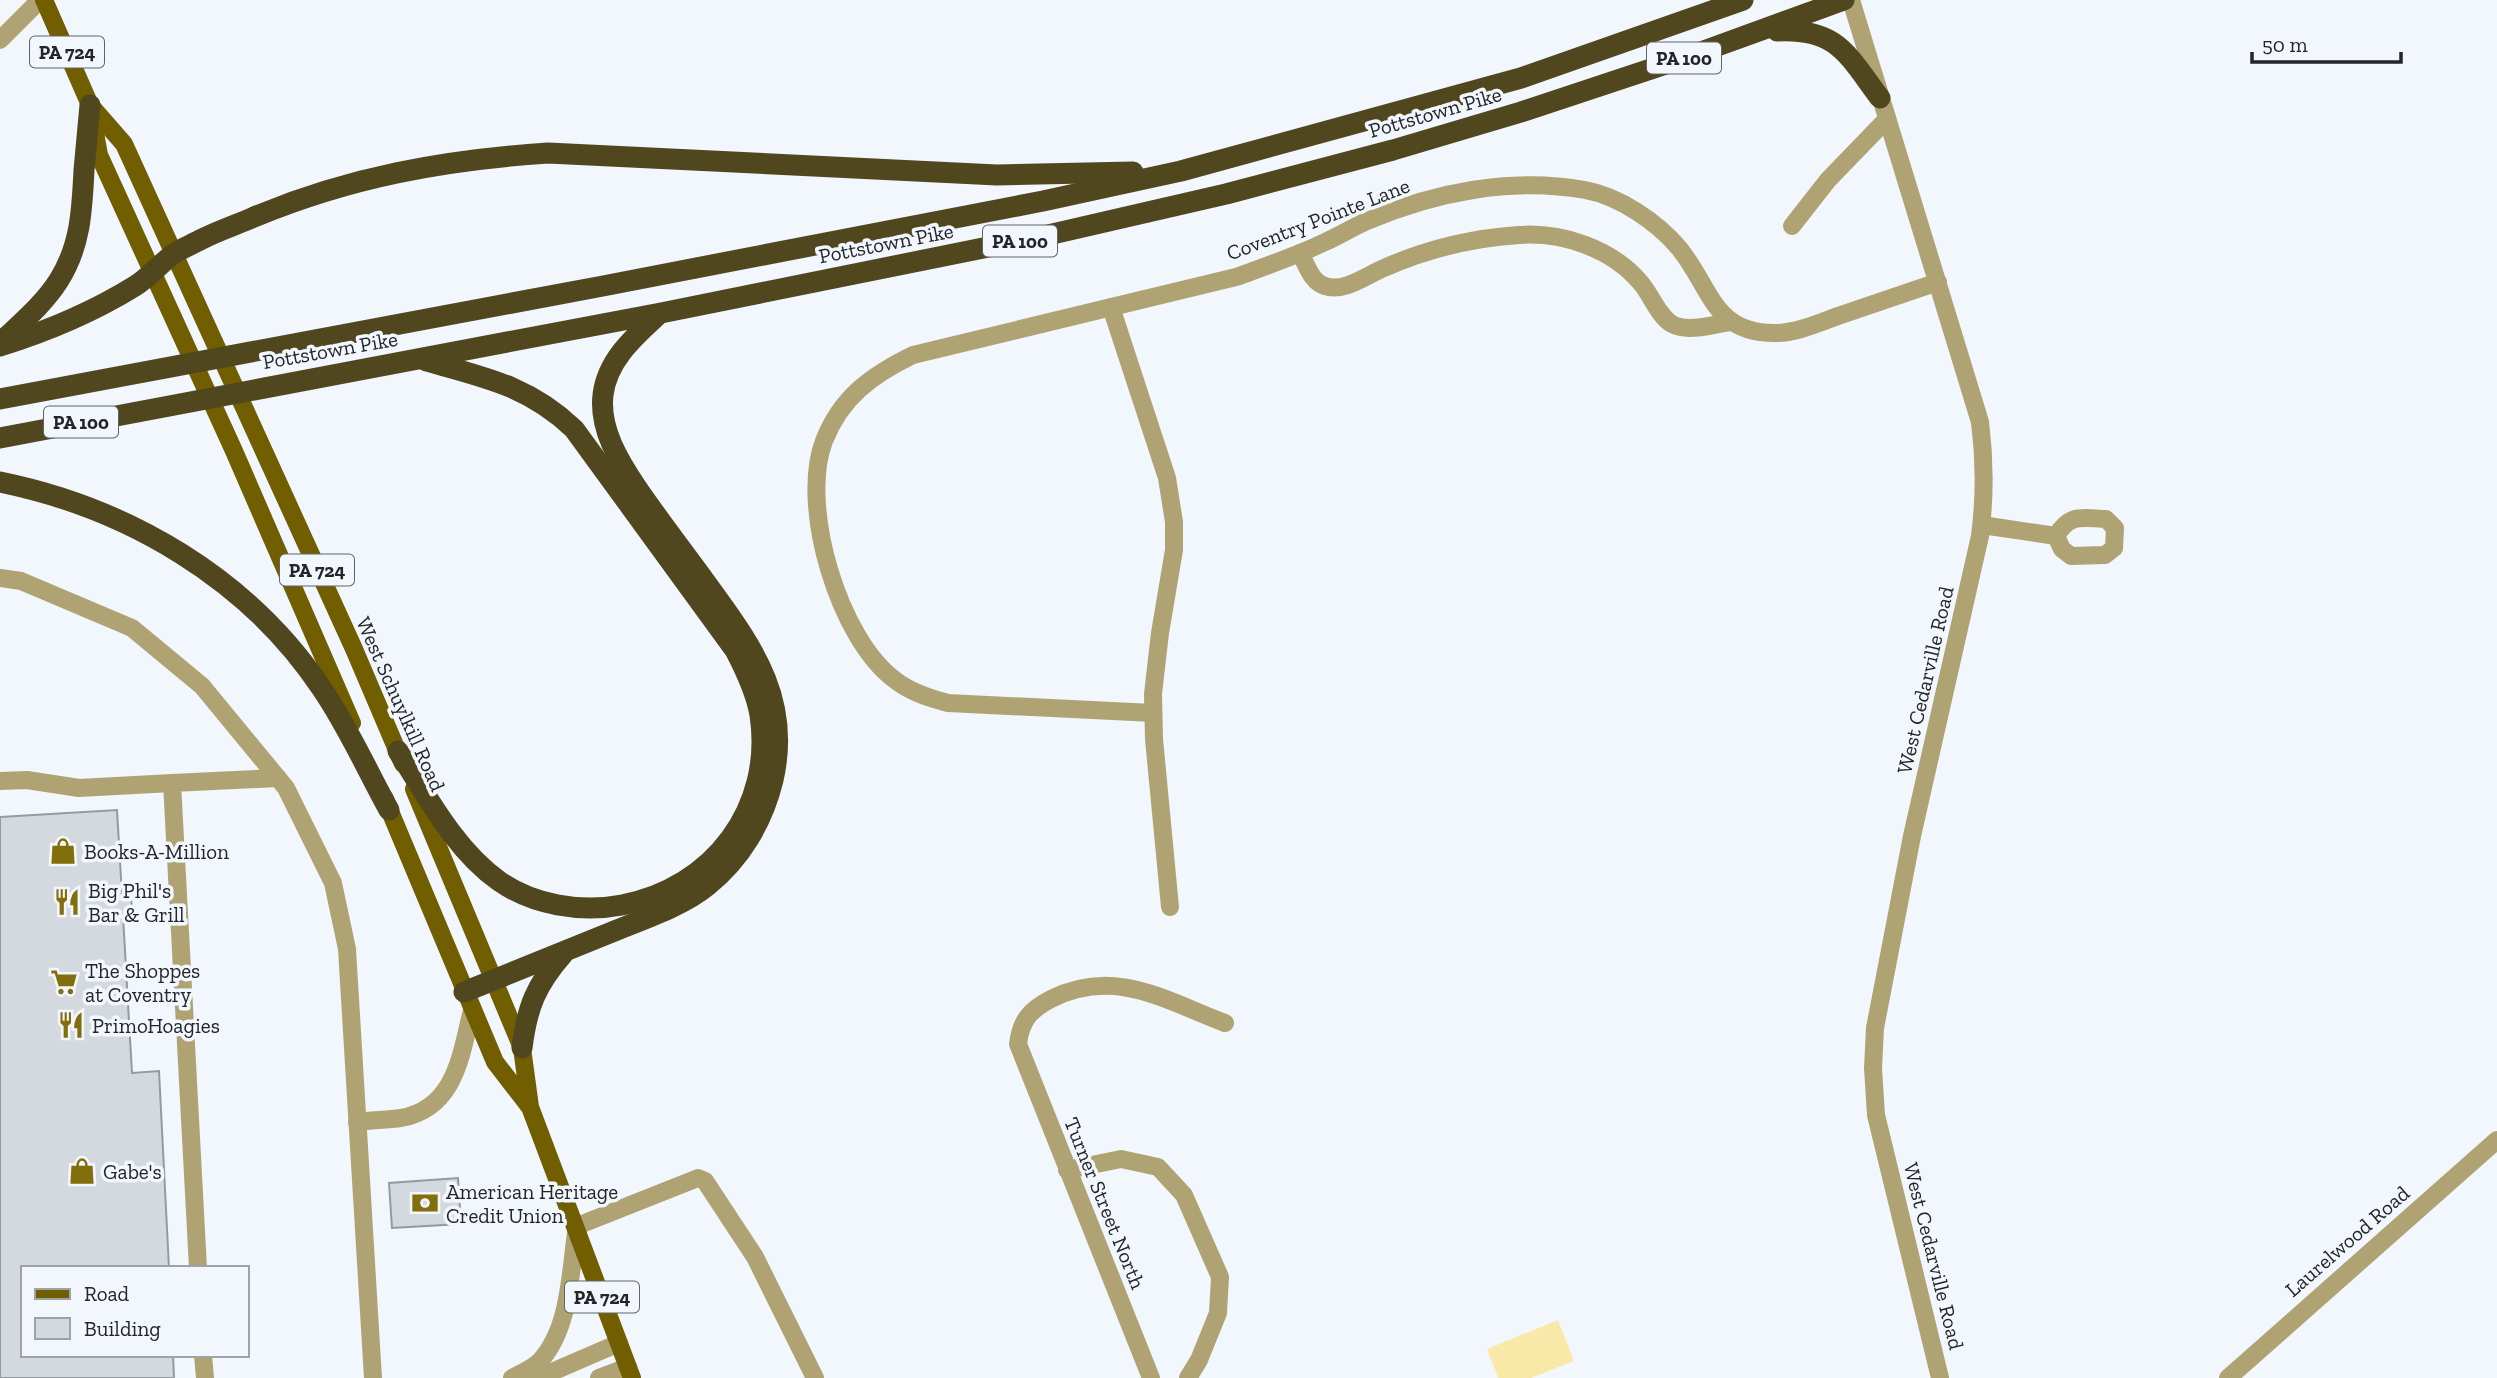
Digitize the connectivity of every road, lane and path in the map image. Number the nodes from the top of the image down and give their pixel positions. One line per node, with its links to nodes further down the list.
1 (42, 0): 6 (street); 8 (main road, West Schuylkill Road / PA 724)
2 (1743, 0): 10 (highway, Pottstown Pike / PA 100)
3 (1844, 0): 5 (highway, Pottstown Pike / PA 100)
4 (1851, 0): 7 (street, West Cedarville Road)
5 (1757, 32): 7 (highway); 17 (highway, Pottstown Pike / PA 100)
6 (0, 40)
7 (1880, 98): 9 (street, West Cedarville Road)
8 (90, 105): 13 (main road, West Schuylkill Road / PA 724); 14 (main road, West Schuylkill Road / PA 724); 19 (highway)
9 (1887, 119): 11 (street); 15 (street, West Cedarville Road)
10 (1181, 171): 13 (highway); 21 (highway, Pottstown Pike / PA 100)
11 (1792, 226)
12 (1300, 253): 16 (street, Coventry Pointe Lane); 18 (street); 18 (street, Coventry Pointe Lane)
13 (174, 254): 14 (highway); 28 (main road, West Schuylkill Road / PA 724)
14 (152, 272): 19 (highway); 32 (main road, West Schuylkill Road / PA 724)
15 (1938, 282): 18 (street); 24 (street, West Cedarville Road)
16 (1111, 307): 27 (street); 27 (street, Coventry Pointe Lane)
17 (661, 313): 20 (highway, Pottstown Pike / PA 100); 34 (highway)
18 (1730, 322)
19 (0, 345)
20 (420, 360): 22 (highway, Pottstown Pike / PA 100); 28 (highway)
21 (0, 399)
22 (0, 438)
23 (0, 482): 32 (highway)
24 (1982, 525): 25 (street); 56 (street, West Cedarville Road)
25 (2056, 536)
26 (0, 578): 29 (street)
27 (1153, 713): 33 (street)
28 (398, 751): 35 (main road, West Schuylkill Road / PA 724)
29 (278, 778): 31 (street); 40 (street)
30 (0, 781): 31 (street)
31 (172, 783): 44 (street)
32 (389, 810): 36 (main road, West Schuylkill Road / PA 724)
33 (1170, 907)
34 (567, 950): 35 (highway); 38 (highway)
35 (494, 980): 36 (highway); 38 (main road, West Schuylkill Road / PA 724)
36 (468, 1001): 39 (main road, West Schuylkill Road / PA 724); 40 (street)
37 (1225, 1023): 42 (street, Turner Street North)
38 (522, 1048): 39 (main road, West Schuylkill Road / PA 724)
39 (530, 1107): 43 (main road, West Schuylkill Road / PA 724)
40 (357, 1122): 49 (street)
41 (2497, 1140): 57 (street, Laurelwood Road)
42 (1067, 1170): 54 (street, Turner Street North); 55 (street)
43 (577, 1226): 45 (main road, West Schuylkill Road / PA 724); 50 (street); 53 (street)
44 (198, 1266)
45 (619, 1343): 47 (main road, West Schuylkill Road / PA 724); 51 (street)
46 (204, 1357): 48 (street)
47 (630, 1372): 52 (street)
48 (205, 1378)
49 (373, 1378)
50 (512, 1378)
51 (538, 1378)
52 (599, 1378)
53 (815, 1378)
54 (1151, 1378)
55 (1188, 1378)
56 (1940, 1378)
57 (2228, 1378)

